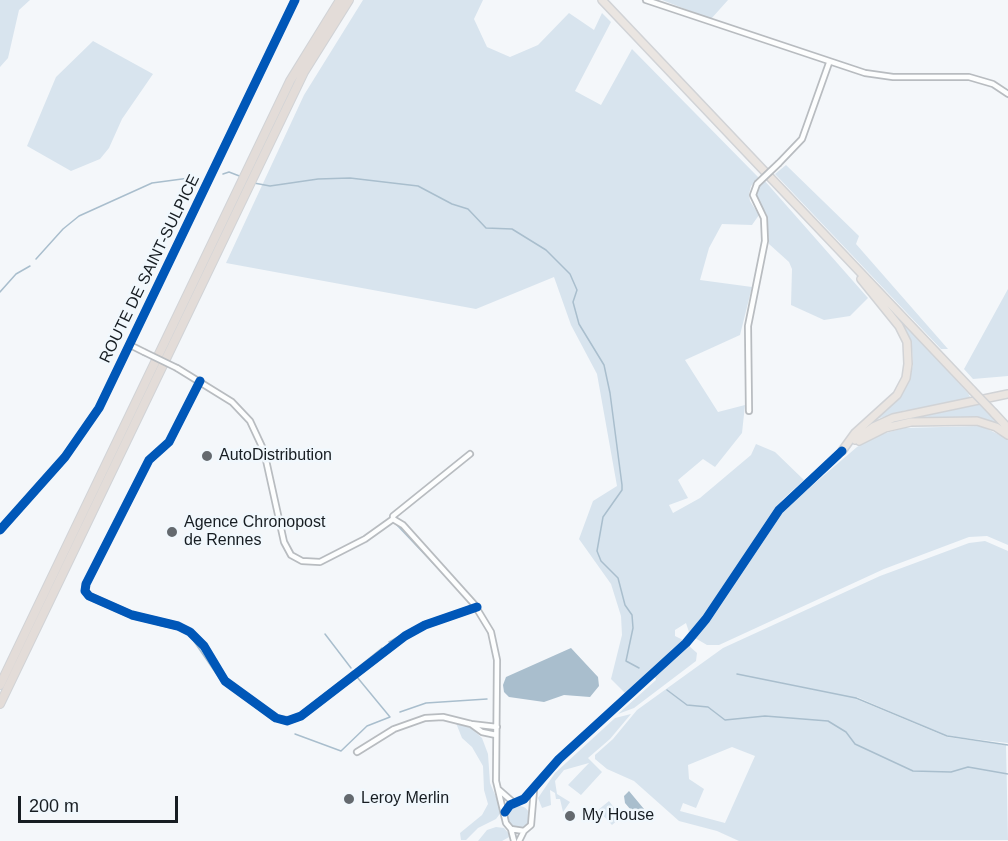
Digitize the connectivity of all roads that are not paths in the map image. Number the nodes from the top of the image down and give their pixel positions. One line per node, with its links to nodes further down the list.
1 (295, 0): 10 (street, ROUTE DE SAINT-SULPICE)
2 (340, 0): 8 (highway)
3 (349, 0): 8 (highway)
4 (602, 0): 9 (main road)
5 (646, 0): 6 (street)
6 (829, 63): 7 (street); 13 (street, bridge)
7 (1008, 94)
8 (247, 179): 23 (highway); 24 (highway)
9 (839, 250): 14 (main road, bridge); 18 (main road)
10 (130, 345): 11 (street, bridge); 21 (street, ROUTE DE SAINT-SULPICE)
11 (200, 381): 20 (street); 22 (street)
12 (1008, 394): 18 (main road)
13 (749, 411)
14 (994, 413): 15 (main road); 16 (main road)
15 (1008, 422)
16 (1008, 428)
17 (1008, 435): 18 (main road)
18 (842, 451): 30 (street)
19 (470, 454): 20 (street)
20 (393, 519): 22 (street)
21 (0, 531)
22 (477, 608): 26 (street)
23 (0, 685)
24 (0, 704)
25 (471, 724): 26 (street); 27 (street); 28 (street)
26 (497, 727): 27 (street)
27 (496, 735): 29 (street)
28 (357, 752)
29 (498, 789): 31 (street); 33 (street)
30 (534, 790): 31 (street); 32 (street)
31 (516, 803): 32 (street); 33 (street)
32 (532, 810): 35 (street)
33 (505, 812): 34 (street)
34 (512, 829): 35 (street); 36 (street)
35 (524, 831): 37 (street)
36 (514, 841)
37 (519, 841)

